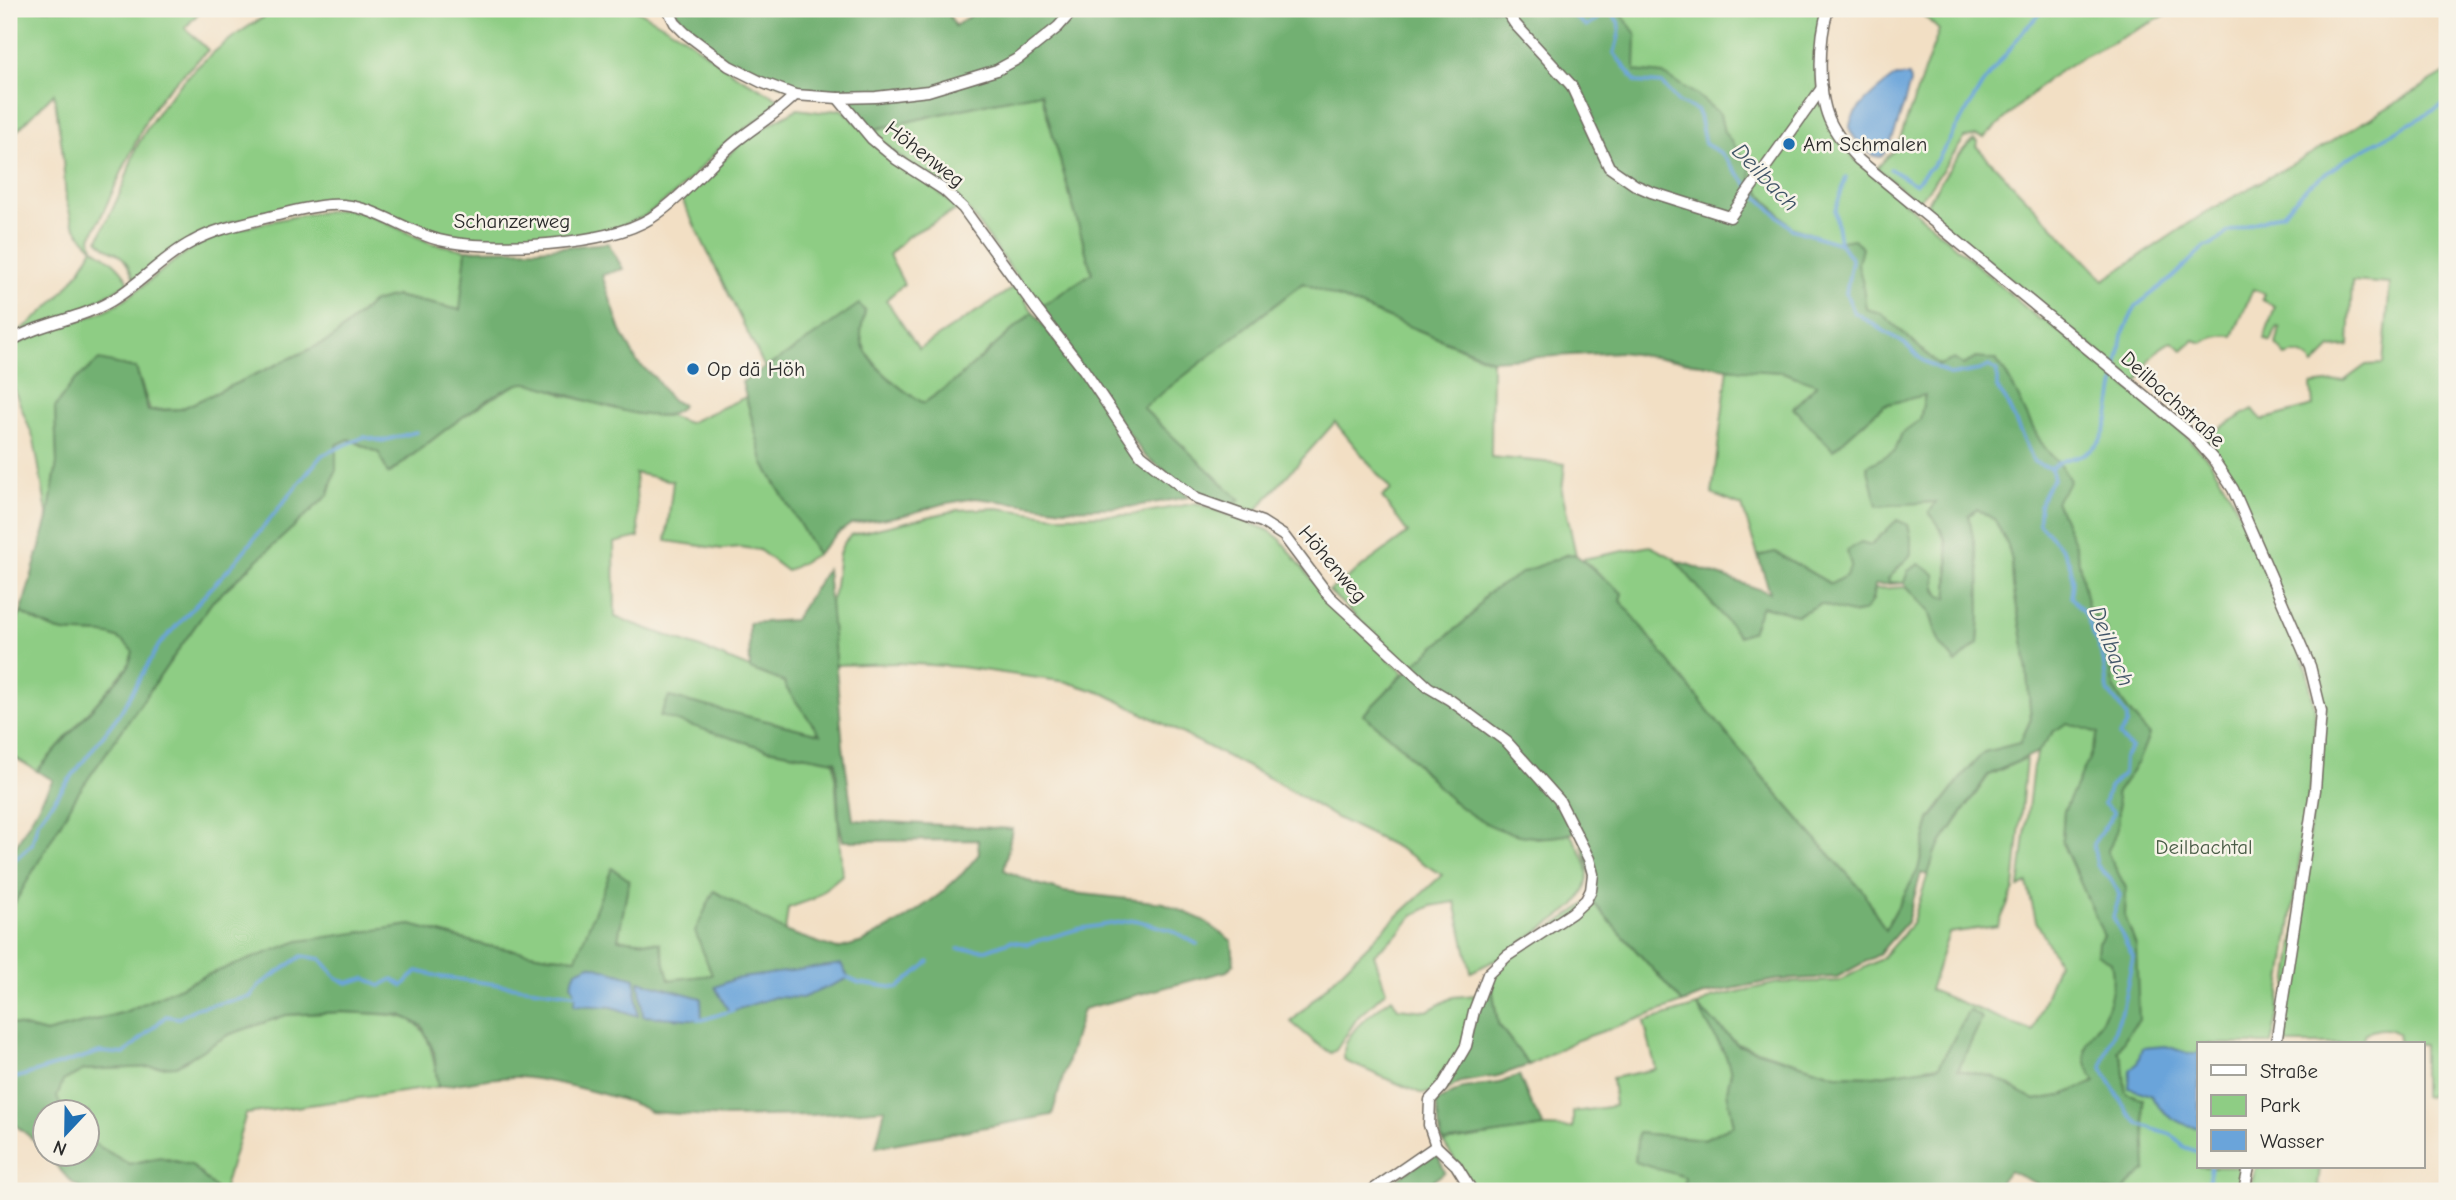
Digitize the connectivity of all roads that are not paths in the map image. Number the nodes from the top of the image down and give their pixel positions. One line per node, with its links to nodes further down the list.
1 (668, 9): 6 (street)
2 (1074, 9): 7 (street)
3 (1505, 9): 5 (street)
4 (1828, 9): 5 (street, Deilbachstraße)
5 (1822, 88): 9 (street, Deilbachstraße)
6 (795, 95): 7 (street); 8 (street, Schanzerweg)
7 (838, 98): 10 (street, Höhenweg)
8 (9, 342)
9 (2276, 1042)
10 (1436, 1146): 12 (street); 13 (street)
11 (2249, 1168): 14 (street)
12 (1371, 1191)
13 (1472, 1191)
14 (2244, 1191)

